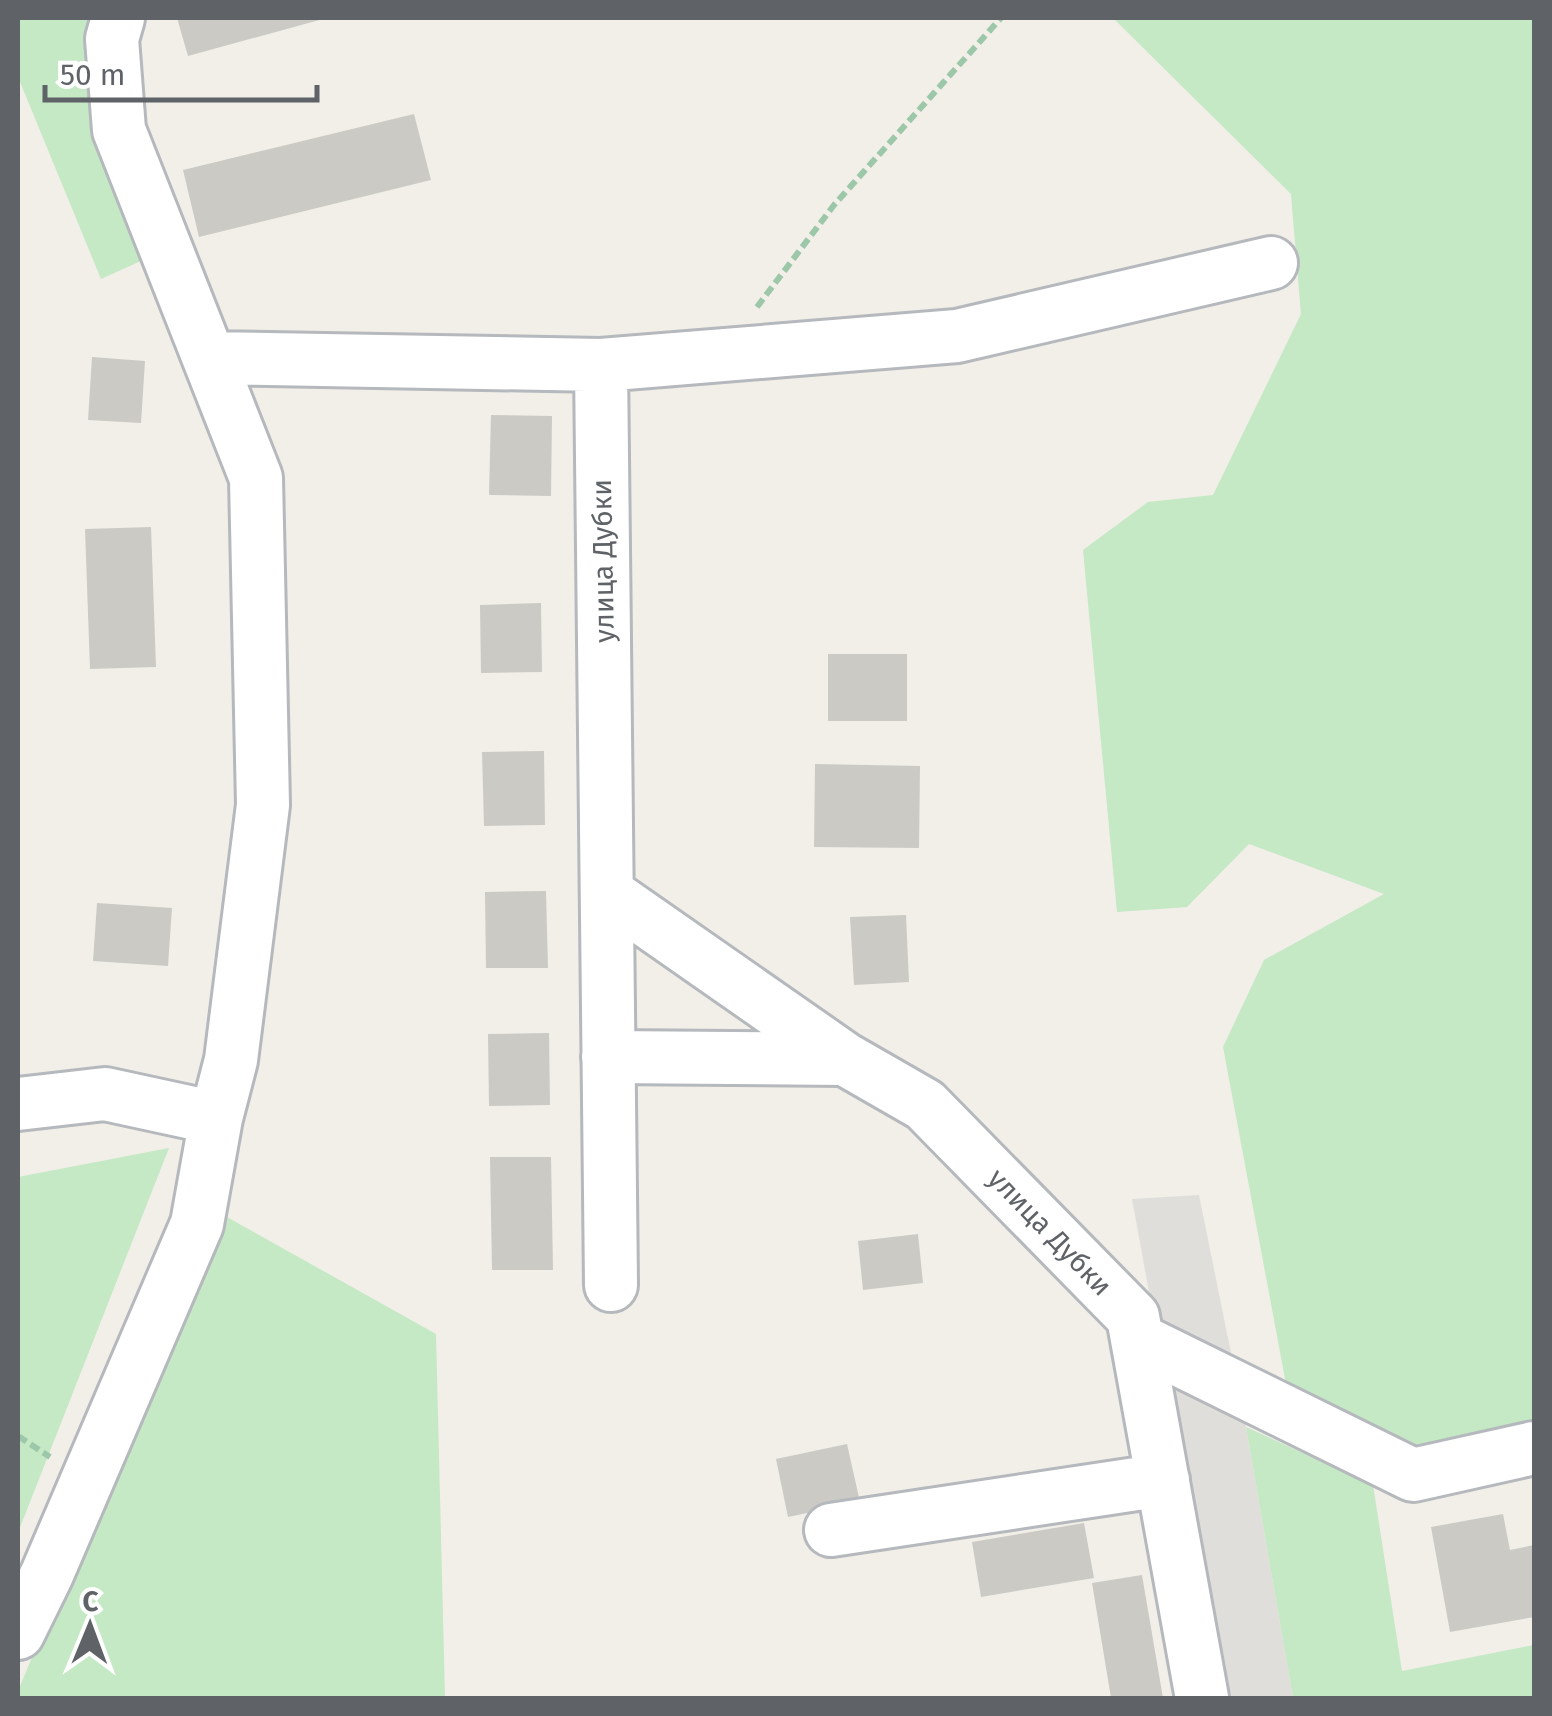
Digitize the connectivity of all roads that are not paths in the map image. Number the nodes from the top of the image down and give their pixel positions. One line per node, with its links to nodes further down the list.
1 (118, 18): 3 (street)
2 (1271, 262): 4 (street)
3 (209, 358): 4 (street); 9 (street)
4 (601, 365): 5 (street, улица Дубки)
5 (607, 893): 6 (street, улица Дубки); 7 (street)
6 (608, 1057): 7 (street, улица Дубки); 10 (street, улица Дубки)
7 (846, 1060): 11 (street, улица Дубки)
8 (18, 1104): 9 (street)
9 (216, 1118): 15 (street)
10 (611, 1285)
11 (1137, 1339): 12 (street); 13 (street, улица Дубки)
12 (1534, 1448)
13 (1163, 1480): 14 (street); 16 (street, улица Дубки)
14 (831, 1530)
15 (18, 1632)
16 (1202, 1698)

